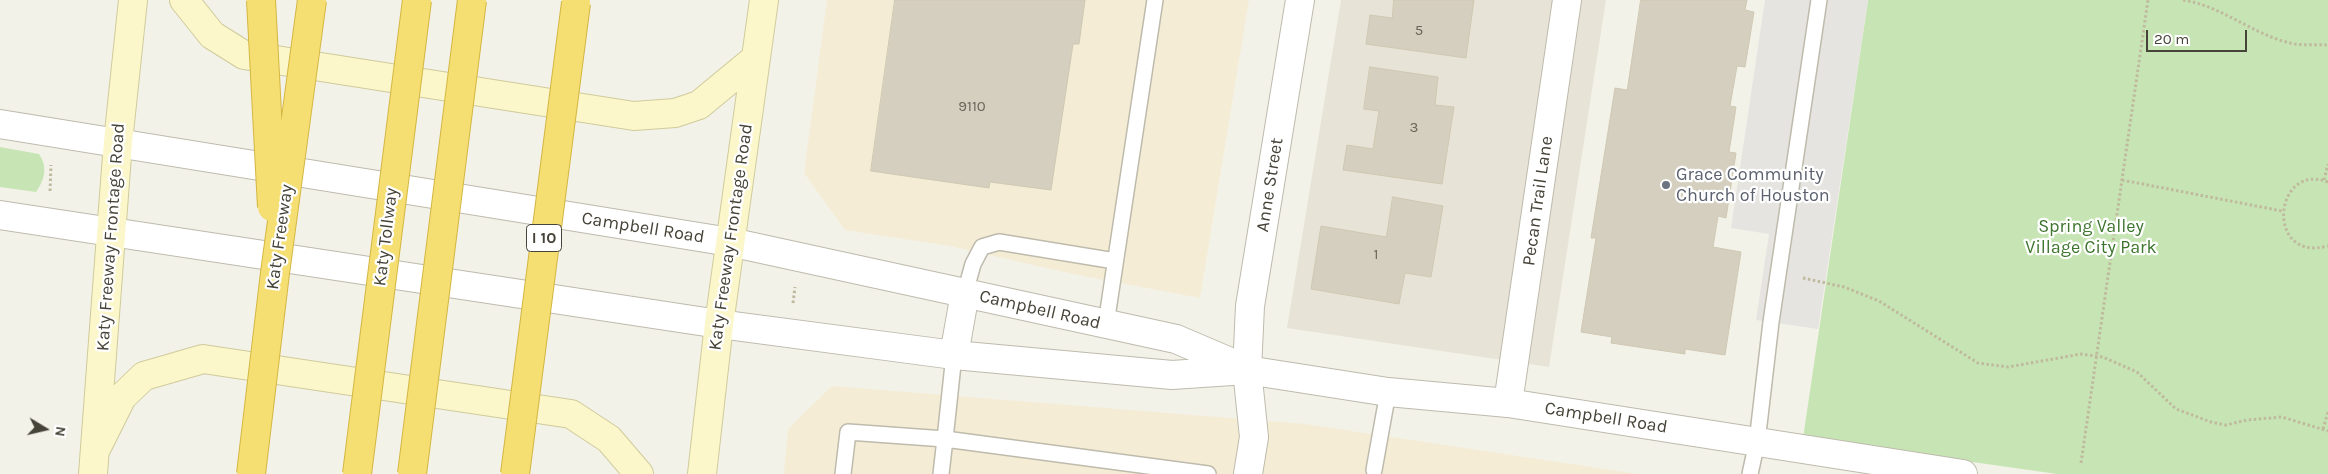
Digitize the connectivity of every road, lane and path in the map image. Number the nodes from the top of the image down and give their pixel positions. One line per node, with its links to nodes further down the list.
1 (133, 0): 18 (main road, Katy Freeway Frontage Road)
2 (184, 0): 16 (main road)
3 (261, 0): 32 (highway, bridge)
4 (312, 0): 32 (highway, Katy Freeway, bridge)
5 (417, 0): 53 (highway, Katy Tollway, bridge)
6 (472, 0): 54 (highway, bridge)
7 (764, 0): 16 (main road, Katy Freeway Frontage Road)
8 (1155, 0): 30 (lane)
9 (1300, 0): 40 (street, Anne Street)
10 (1567, 0): 42 (street, Pecan Trail Lane)
11 (1819, 0): 31 (lane)
12 (2148, 0): 21 (path)
13 (2183, 0): 15 (path)
14 (576, 3): 55 (highway, I 10, bridge)
15 (2328, 45)
16 (756, 58): 27 (main road, Katy Freeway Frontage Road)
17 (0, 124): 18 (street, Campbell Road)
18 (118, 142): 26 (main road, Katy Freeway Frontage Road); 27 (street, Campbell Road)
19 (51, 158): 23 (path)
20 (2328, 164): 22 (path)
21 (2122, 180): 24 (path); 39 (path)
22 (2326, 181): 24 (path)
23 (49, 197)
24 (2282, 211): 28 (path)
25 (0, 215): 26 (street, Campbell Road)
26 (111, 232): 36 (street, Campbell Road); 48 (main road, Katy Freeway Frontage Road)
27 (730, 242): 34 (street, Campbell Road); 36 (main road, Katy Freeway Frontage Road)
28 (2327, 247): 29 (path)
29 (2328, 252)
30 (1115, 260): 34 (lane); 37 (lane)
31 (1778, 272): 39 (path); 47 (lane)
32 (275, 273): 52 (highway, Katy Freeway, bridge)
33 (796, 282): 35 (path)
34 (965, 293): 37 (street, Campbell Road); 38 (street)
35 (792, 308)
36 (719, 324): 38 (street, Campbell Road); 57 (main road, Katy Freeway Frontage Road)
37 (1106, 324): 40 (street, Campbell Road)
38 (954, 355): 40 (street, Campbell Road); 46 (lane)
39 (2096, 356): 44 (path); 49 (path)
40 (1247, 370): 41 (street, Campbell Road); 61 (street, Anne Street)
41 (1388, 392): 42 (street, Campbell Road); 51 (lane)
42 (1508, 403): 47 (street, Campbell Road)
43 (2328, 412): 44 (path)
44 (2323, 430): 45 (path)
45 (2328, 431)
46 (945, 439): 50 (lane); 58 (lane); 59 (lane)
47 (1757, 442): 62 (lane); 63 (street, Campbell Road)
48 (94, 463): 56 (main road)
49 (2081, 463)
50 (1155, 470): 60 (lane)
51 (1374, 470)
52 (252, 474)
53 (356, 474)
54 (412, 474)
55 (515, 474)
56 (639, 474)
57 (702, 474)
58 (843, 474)
59 (941, 474)
60 (1208, 474)
61 (1248, 474)
62 (1750, 474)
63 (1963, 474)

